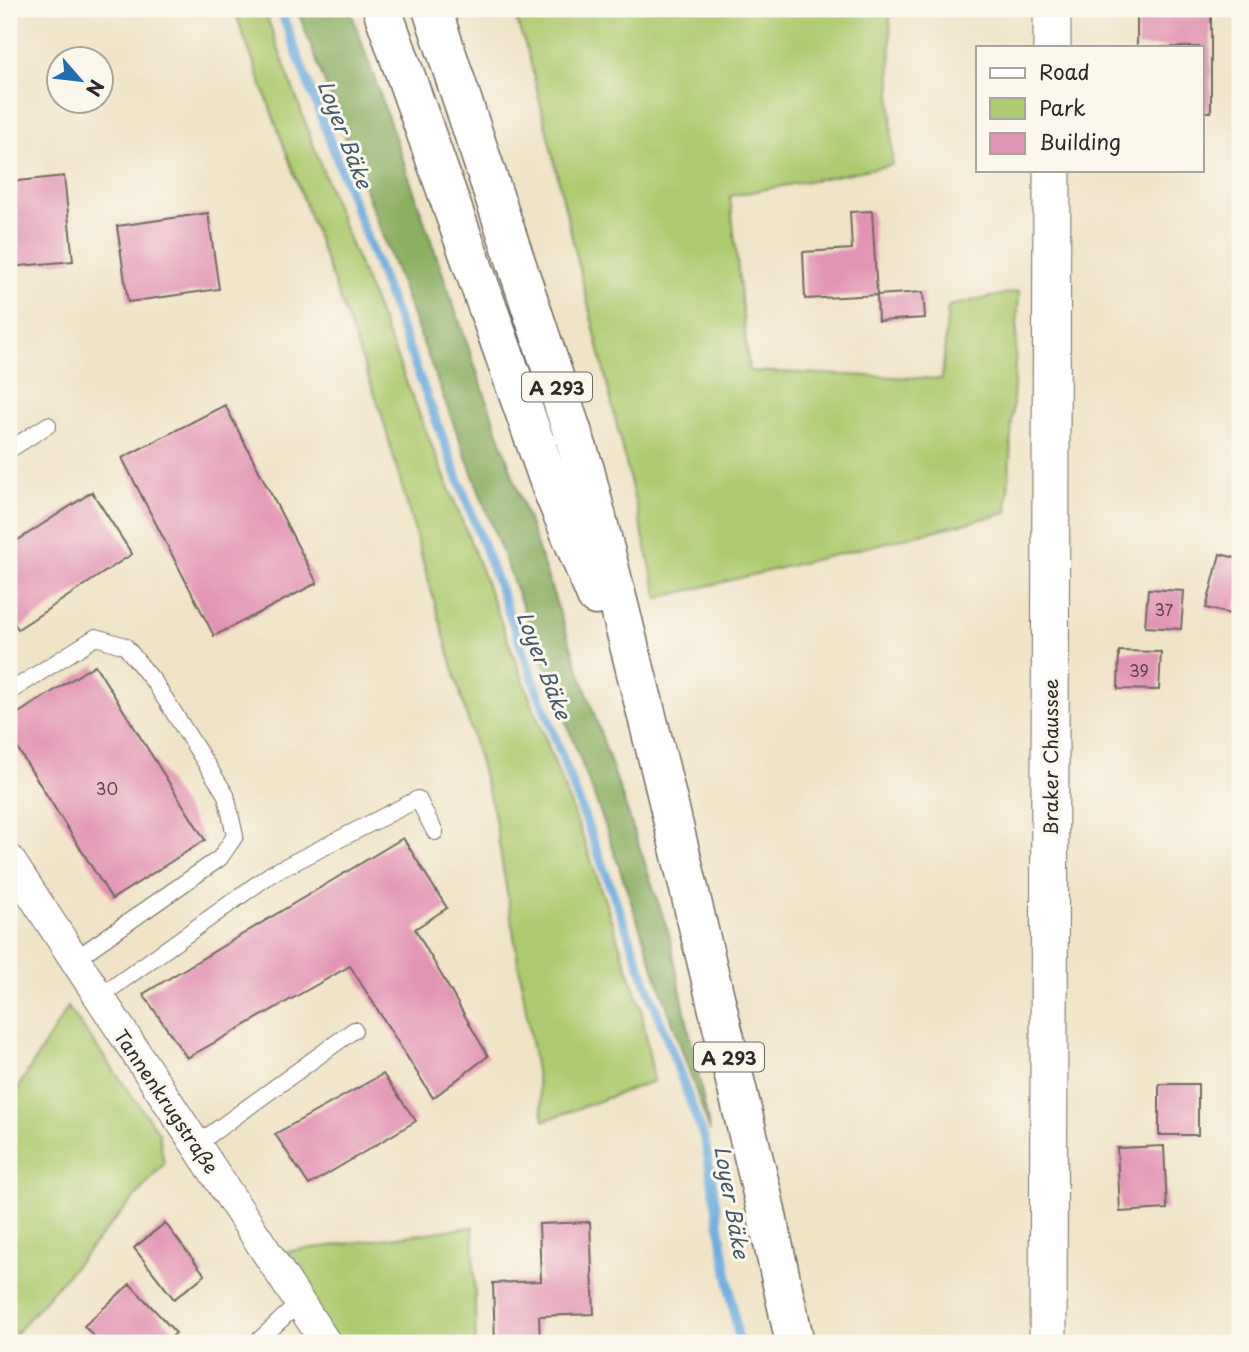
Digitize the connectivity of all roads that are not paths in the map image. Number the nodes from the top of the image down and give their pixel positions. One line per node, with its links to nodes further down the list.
1 (382, 9): 9 (highway, A 293)
2 (432, 9): 9 (highway, A 293)
3 (1052, 9): 4 (street)
4 (1052, 46)
5 (1052, 172): 20 (street, Braker Chaussee)
6 (48, 425): 7 (lane)
7 (9, 450)
8 (9, 692): 12 (lane)
9 (661, 772): 19 (highway, A 293)
10 (435, 832): 13 (lane)
11 (9, 859): 12 (street, Tannenkrugstraße)
12 (74, 960): 13 (street, Tannenkrugstraße)
13 (98, 998): 15 (street, Tannenkrugstraße)
14 (354, 1031): 15 (lane)
15 (196, 1145): 16 (street, Tannenkrugstraße)
16 (300, 1302): 17 (lane); 18 (street, Tannenkrugstraße)
17 (256, 1343)
18 (326, 1343)
19 (795, 1343)
20 (1048, 1343)

